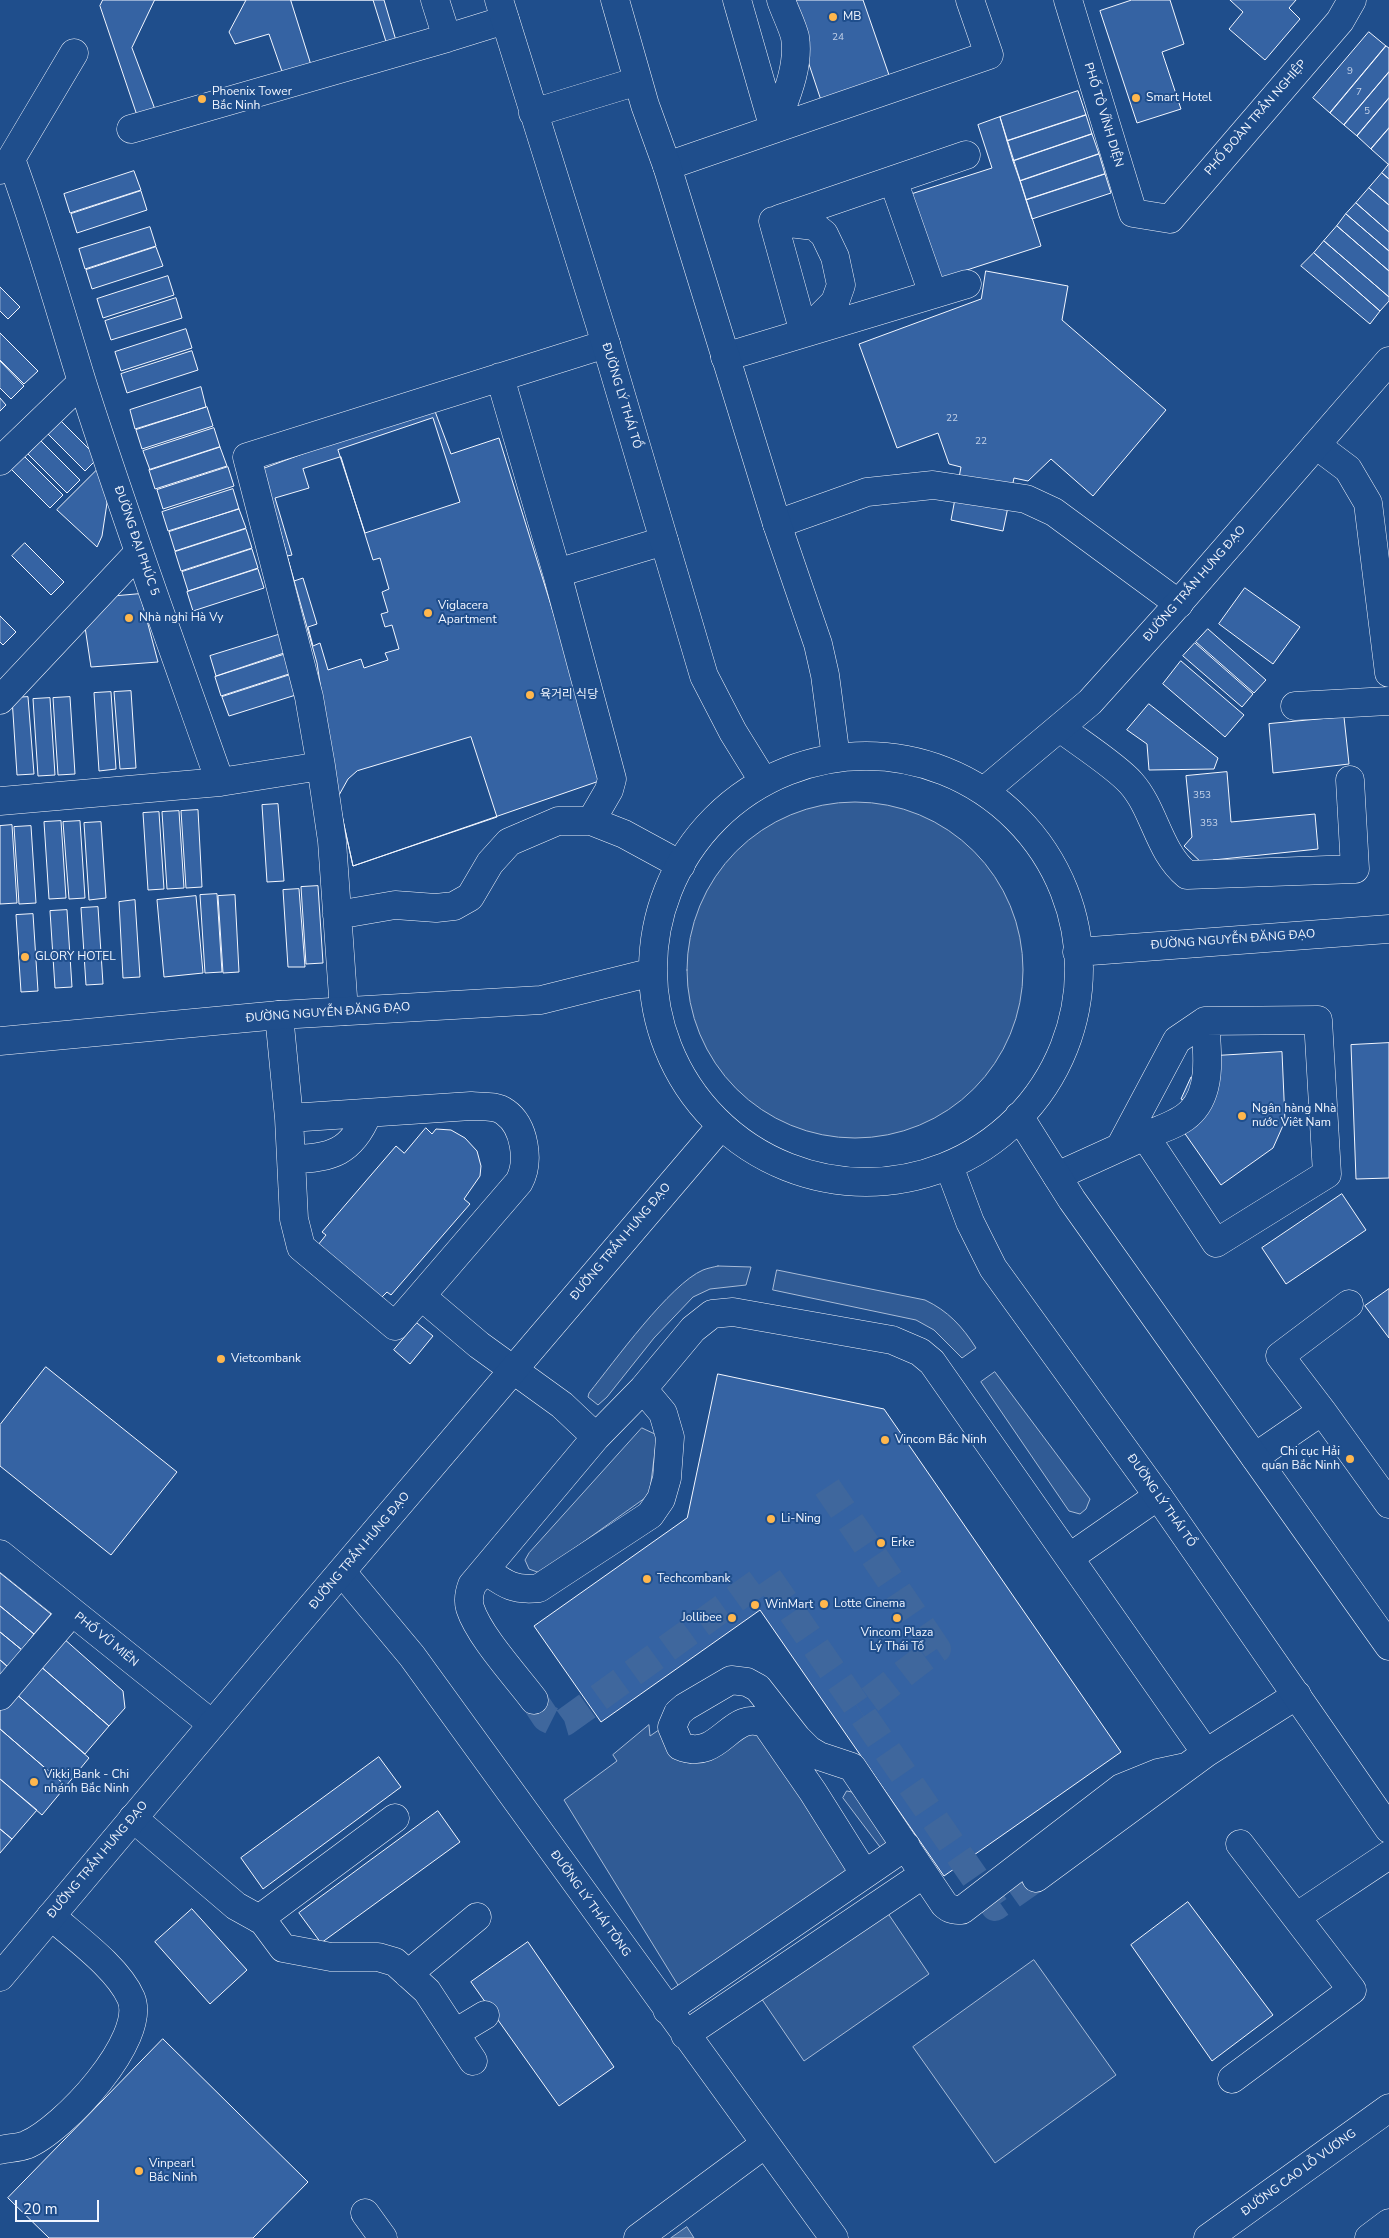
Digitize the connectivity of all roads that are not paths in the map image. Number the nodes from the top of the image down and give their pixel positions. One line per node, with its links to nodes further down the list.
1 (435, 0): 9 (main road)
2 (615, 0): 11 (main road)
3 (737, 0): 14 (main road)
4 (781, 0): 14 (main road)
5 (970, 0): 14 (main road)
6 (1068, 0): 19 (main road, PHỐ TÔ VĨNH DIỆN)
7 (1352, 0): 19 (main road, PHỐ ĐOÀN TRẦN NGHIỆP)
8 (502, 10): 9 (main road); 12 (main road, ĐƯỜNG LÝ THÁI TỔ)
9 (447, 38): 13 (main road)
10 (74, 53): 16 (main road)
11 (638, 82): 12 (main road); 17 (main road)
12 (534, 113): 24 (main road, ĐƯỜNG LÝ THÁI TỔ)
13 (131, 129)
14 (774, 129): 17 (main road)
15 (966, 155): 18 (main road)
16 (6, 164): 28 (main road, ĐƯỜNG ĐẠI PHÚC 5)
17 (667, 166): 25 (main road)
18 (893, 180): 20 (main road); 22 (main road)
19 (1151, 216)
20 (773, 221): 23 (main road); 23 (main road)
21 (966, 284): 22 (main road)
22 (933, 294): 23 (main road)
23 (804, 333): 25 (main road)
24 (606, 344): 27 (main road); 32 (main road, ĐƯỜNG LÝ THÁI TỔ)
25 (724, 356): 31 (main road)
26 (1385, 375): 29 (main road, ĐƯỜNG TRẦN HƯNG ĐẠO)
27 (500, 377): 34 (main road); 42 (main road)
28 (82, 382): 30 (main road); 33 (main road, ĐƯỜNG ĐẠI PHÚC 5)
29 (1316, 444): 35 (main road, ĐƯỜNG TRẦN HƯNG ĐẠO); 36 (main road)
30 (0, 461)
31 (777, 524): 35 (main road); 41 (main road)
32 (664, 541): 34 (main road); 45 (main road, ĐƯỜNG LÝ THÁI TỔ)
33 (139, 552): 37 (main road); 44 (main road, ĐƯỜNG ĐẠI PHÚC 5)
34 (557, 573): 48 (main road)
35 (1179, 604): 40 (main road, ĐƯỜNG TRẦN HƯNG ĐẠO)
36 (1389, 673)
37 (0, 700)
38 (1389, 701): 39 (main road)
39 (1295, 706)
40 (1060, 728): 43 (main road); 46 (main road, ĐƯỜNG TRẦN HƯNG ĐẠO)
41 (836, 758): 45 (main road); 46 (main road)
42 (321, 766): 44 (main road); 50 (main road)
43 (1350, 780)
44 (220, 782): 47 (main road)
45 (764, 782): 49 (main road)
46 (984, 791): 52 (main road)
47 (0, 801)
48 (591, 821): 49 (main road); 50 (main road)
49 (681, 865): 53 (main road)
50 (337, 915): 54 (main road)
51 (1389, 929): 52 (main road, ĐƯỜNG NGUYỄN ĐĂNG ĐẠO)
52 (1078, 952): 59 (main road)
53 (653, 972): 54 (main road, ĐƯỜNG NGUYỄN ĐĂNG ĐẠO); 61 (main road)
54 (344, 1011): 55 (main road, ĐƯỜNG NGUYỄN ĐĂNG ĐẠO)
55 (279, 1015): 57 (main road, ĐƯỜNG NGUYỄN ĐĂNG ĐẠO); 60 (main road)
56 (1204, 1021): 62 (main road); 62 (main road); 63 (main road)
57 (0, 1041)
58 (368, 1113): 60 (main road); 64 (main road); 67 (main road)
59 (1019, 1116): 65 (main road); 66 (main road)
60 (289, 1118): 64 (main road)
61 (721, 1126): 65 (main road); 69 (main road, ĐƯỜNG TRẦN HƯNG ĐẠO)
62 (1146, 1136): 63 (main road)
63 (1120, 1147): 66 (main road)
64 (291, 1159): 67 (main road)
65 (949, 1166): 74 (main road, ĐƯỜNG LÝ THÁI TỔ)
66 (1057, 1176): 73 (main road)
67 (421, 1296): 69 (main road)
68 (1350, 1304): 71 (main road)
69 (514, 1368): 72 (main road); 79 (main road, ĐƯỜNG TRẦN HƯNG ĐẠO)
70 (643, 1389): 72 (main road); 77 (main road); 78 (main road)
71 (1322, 1411): 73 (main road); 75 (main road)
72 (596, 1437): 78 (main road)
73 (1255, 1457): 81 (main road)
74 (1158, 1496): 77 (main road); 82 (main road, ĐƯỜNG LÝ THÁI TỔ)
75 (1389, 1504)
76 (0, 1554): 80 (main road, PHỐ VŨ MIÊN)
77 (1070, 1557): 86 (main road)
78 (485, 1570): 84 (main road)
79 (342, 1572): 85 (main road, ĐƯỜNG TRẦN HƯNG ĐẠO); 104 (main road, ĐƯỜNG LÝ THÁI TÔNG)
80 (72, 1612): 83 (main road); 85 (main road, PHỐ VŨ MIÊN)
81 (1389, 1646)
82 (1297, 1694): 86 (main road); 91 (main road, ĐƯỜNG LÝ THÁI TỔ)
83 (0, 1696)
84 (534, 1700)
85 (212, 1724): 89 (main road, ĐƯỜNG TRẦN HƯNG ĐẠO)
86 (1196, 1760): 96 (main road); 97 (main road)
87 (852, 1767): 88 (main road); 88 (main road); 93 (main road)
88 (813, 1792): 95 (main road)
89 (133, 1818): 98 (main road, ĐƯỜNG TRẦN HƯNG ĐẠO); 101 (main road)
90 (396, 1818): 101 (main road)
91 (1389, 1829)
92 (1240, 1844): 100 (main road)
93 (906, 1846): 95 (main road); 96 (main road)
94 (1389, 1855): 100 (main road)
95 (864, 1873): 104 (main road)
96 (924, 1874): 107 (main road)
97 (1036, 1878)
98 (51, 1916): 103 (main road, ĐƯỜNG TRẦN HƯNG ĐẠO); 112 (main road)
99 (477, 1917): 102 (main road)
100 (1296, 1917): 109 (main road)
101 (260, 1919): 102 (main road)
102 (408, 1974): 106 (main road)
103 (0, 1977)
104 (667, 2010): 107 (main road, ĐƯỜNG LÝ THÁI TÔNG)
105 (485, 2014): 106 (main road)
106 (454, 2033): 108 (main road)
107 (685, 2035): 111 (main road, ĐƯỜNG LÝ THÁI TÔNG)
108 (472, 2060)
109 (1232, 2079)
110 (1389, 2108): 118 (main road, ĐƯỜNG CAO LỖ VƯƠNG)
111 (765, 2144): 116 (main road); 117 (main road, ĐƯỜNG LÝ THÁI TÔNG)
112 (0, 2150)
113 (365, 2214): 115 (main road)
114 (1389, 2224): 119 (main road)
115 (383, 2238)
116 (638, 2238)
117 (834, 2238)
118 (1208, 2238)
119 (1369, 2238)

